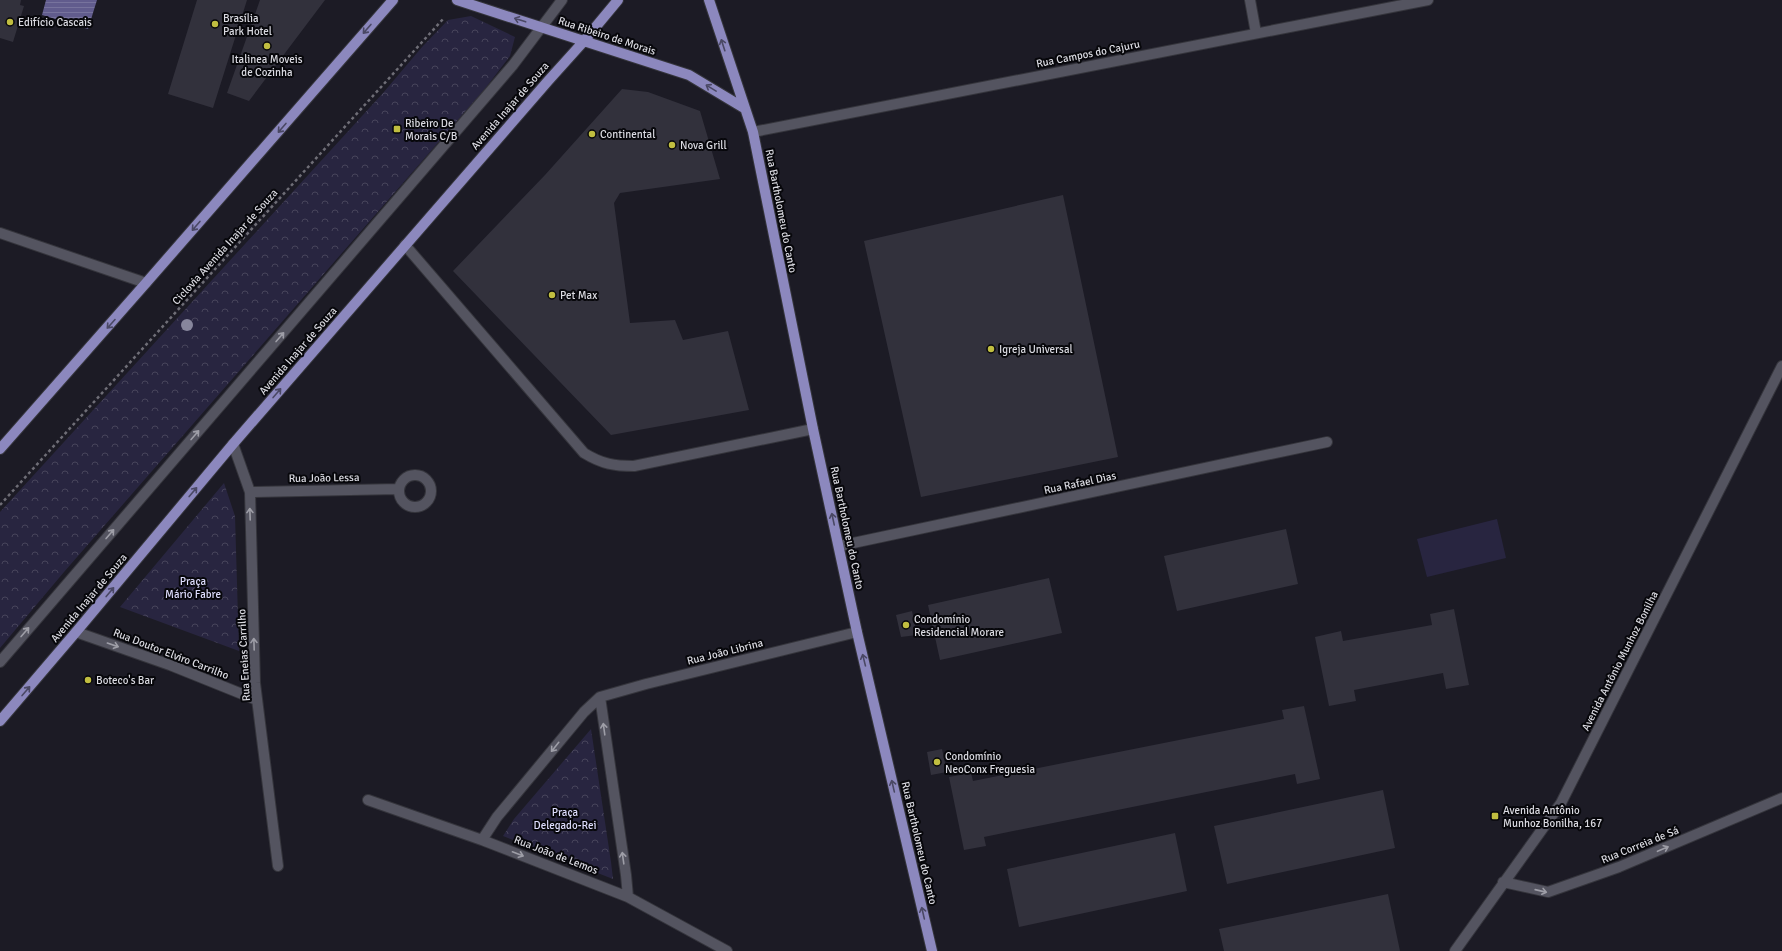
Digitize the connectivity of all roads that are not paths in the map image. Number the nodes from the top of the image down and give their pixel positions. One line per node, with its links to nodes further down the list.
1 (392, 0): 15 (main road, one-way to 15)
2 (458, 0): 8 (main road, Rua Ribeiro de Morais, one-way to 2)
3 (562, 0): 8 (street)
4 (618, 0): 10 (main road, Avenida Inajar de Souza)
5 (709, 0): 11 (main road, Rua Bartholomeu do Canto, one-way to 5)
6 (1250, 0): 9 (street)
7 (1428, 0): 9 (street, Rua Campos do Cajuru)
8 (543, 28): 10 (main road, Rua Ribeiro de Morais); 26 (street, one-way to 8)
9 (1256, 33): 12 (street, Rua Campos do Cajuru)
10 (584, 41): 11 (main road, Rua Ribeiro de Morais, one-way to 10); 14 (main road, Avenida Inajar de Souza)
11 (744, 108): 12 (main road, Rua Bartholomeu do Canto)
12 (753, 132): 17 (main road, Rua Bartholomeu do Canto)
13 (0, 233): 15 (street)
14 (405, 245): 17 (street); 19 (main road, Avenida Inajar de Souza, one-way to 14)
15 (146, 283): 20 (main road, one-way to 20)
16 (1782, 366): 34 (street, Avenida Antônio Munhoz Bonilha)
17 (813, 429): 23 (main road, Rua Bartholomeu do Canto, one-way to 17)
18 (1327, 442): 23 (street, Rua Rafael Dias)
19 (233, 444): 22 (street, Rua Eneias Carrilho); 24 (main road, Avenida Inajar de Souza, one-way to 19)
20 (0, 449)
21 (398, 489): 22 (street, Rua João Lessa)
22 (250, 492): 28 (street, Rua Eneias Carrilho, one-way to 22)
23 (839, 546): 25 (main road, Rua Bartholomeu do Canto)
24 (76, 632): 28 (street, Rua Doutor Elviro Carrilho, one-way to 28); 29 (main road, Avenida Inajar de Souza, one-way to 24)
25 (857, 632): 27 (street, Rua João Librina); 37 (main road, Rua Bartholomeu do Canto, one-way to 25)
26 (0, 662)
27 (600, 698): 32 (street, Rua João Librina, one-way to 32); 35 (street, one-way to 27)
28 (258, 700): 33 (street, Rua Eneias Carrilho)
29 (0, 721)
30 (1782, 798): 34 (street, Rua Correia de Sá, one-way to 30)
31 (368, 800): 32 (street, Rua João de Lemos)
32 (482, 840): 35 (street, Rua João de Lemos, one-way to 35)
33 (278, 866)
34 (1503, 882): 38 (street, Avenida Antônio Munhoz Bonilha)
35 (628, 897): 36 (street, Rua João de Lemos)
36 (727, 951)
37 (932, 951)
38 (1455, 951)

